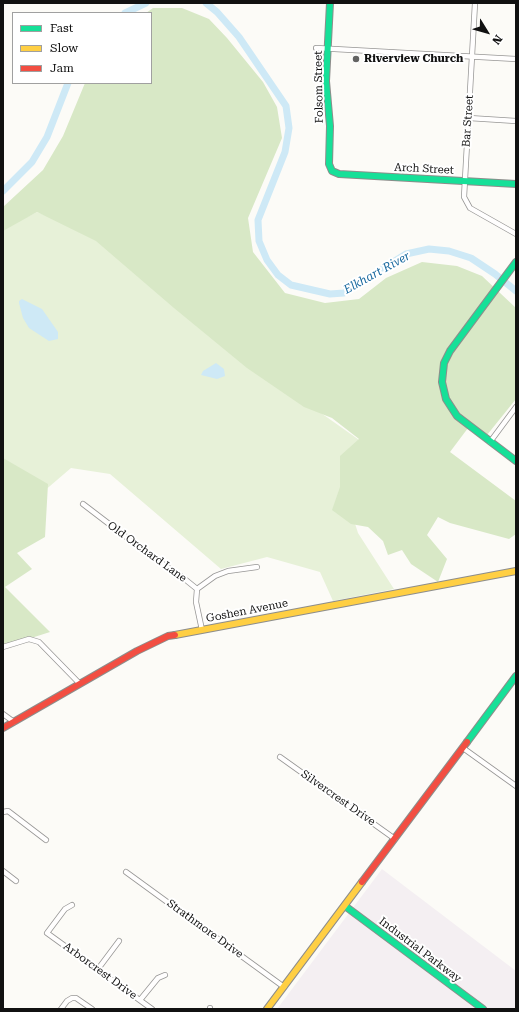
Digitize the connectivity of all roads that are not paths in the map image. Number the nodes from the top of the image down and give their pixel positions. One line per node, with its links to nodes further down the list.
1 (330, 3): 4 (street, Folsom Street)
2 (475, 3): 5 (street, Bar Street)
3 (316, 48): 4 (street)
4 (328, 49): 5 (street); 9 (street, Folsom Street)
5 (472, 56): 6 (street); 7 (street, Bar Street)
6 (516, 59)
7 (469, 118): 8 (street); 10 (street, Bar Street)
8 (516, 121)
9 (332, 171): 10 (street, Arch Street)
10 (464, 181): 11 (street, Arch Street); 12 (street, Bar Street)
11 (516, 184)
12 (516, 234)
13 (516, 262): 15 (street)
14 (516, 407): 15 (street)
15 (490, 442): 16 (street)
16 (516, 461)
17 (83, 504): 20 (street, Old Orchard Lane)
18 (257, 567): 20 (street)
19 (516, 571): 21 (street, Goshen Avenue)
20 (197, 589): 21 (street, Old Orchard Lane)
21 (202, 630): 24 (street, Goshen Avenue)
22 (3, 647): 24 (street)
23 (516, 676): 28 (street)
24 (80, 684): 26 (street, Goshen Avenue)
25 (3, 714): 26 (street)
26 (14, 722): 27 (street, Goshen Avenue)
27 (3, 728)
28 (463, 748): 30 (street); 32 (street)
29 (280, 757): 32 (street, Silvercrest Drive)
30 (516, 786)
31 (3, 812): 33 (street)
32 (395, 839): 38 (street)
33 (46, 840)
34 (3, 871): 36 (street)
35 (126, 872): 42 (street, Strathmore Drive)
36 (16, 881)
37 (72, 905): 40 (street, Arborcrest Drive)
38 (345, 906): 42 (street); 48 (street, Industrial Parkway)
39 (119, 941): 40 (street)
40 (98, 969): 43 (street, Arborcrest Drive)
41 (165, 975): 43 (street)
42 (284, 987): 47 (street)
43 (140, 1000): 46 (street, Arborcrest Drive)
44 (61, 1009): 45 (street)
45 (92, 1009)
46 (152, 1009)
47 (267, 1009)
48 (483, 1009)

